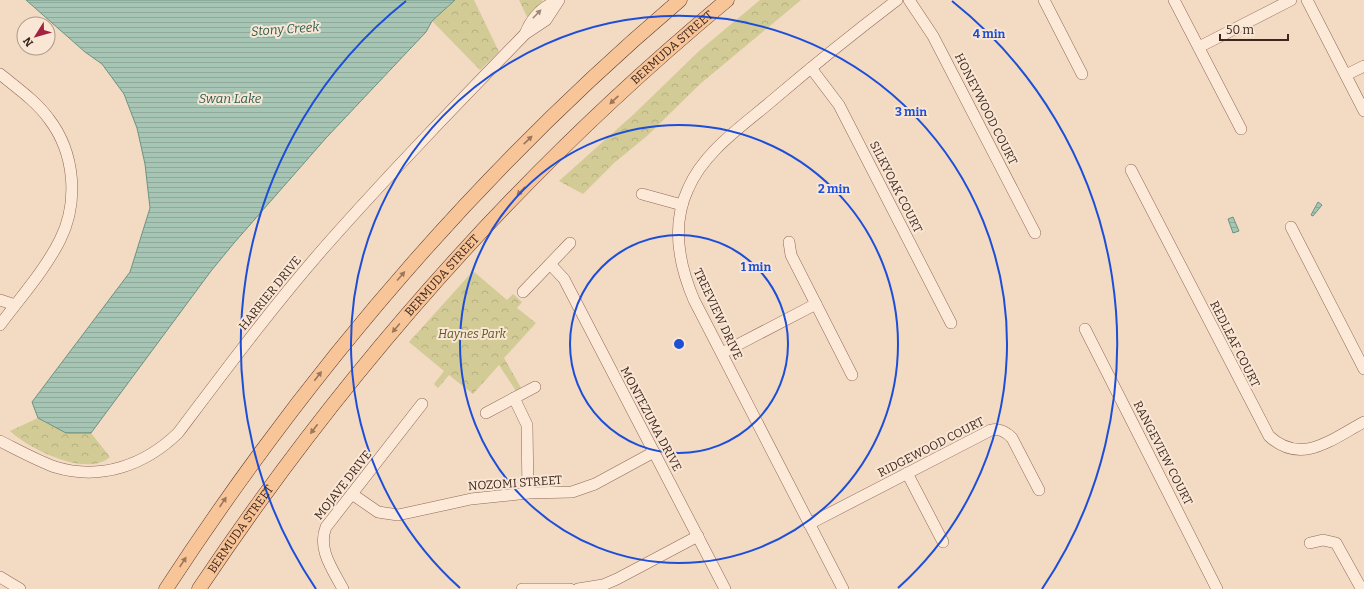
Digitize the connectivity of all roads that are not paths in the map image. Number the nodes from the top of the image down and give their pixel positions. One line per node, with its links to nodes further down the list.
1 (680, 0): 54 (main road, one-way to 1)
2 (727, 0): 55 (main road, BERMUDA STREET, one-way to 55)
3 (897, 0): 12 (street, TREEVIEW DRIVE)
4 (909, 0): 22 (street, HONEYWOOD COURT)
5 (1044, 0): 14 (street)
6 (1174, 0): 10 (street)
7 (1291, 0): 10 (street)
8 (1307, 0): 15 (street)
9 (558, 1): 41 (street, HARRIER DRIVE)
10 (1199, 47): 17 (street)
11 (1364, 66): 15 (street)
12 (811, 68): 20 (street, TREEVIEW DRIVE); 30 (street, SILKYOAK COURT)
13 (0, 74): 29 (street)
14 (1082, 74)
15 (1346, 75): 16 (street)
16 (1364, 111)
17 (1241, 129)
18 (1131, 170): 40 (street, REDLEAF COURT)
19 (642, 194): 20 (street)
20 (682, 205): 33 (street, TREEVIEW DRIVE)
21 (1292, 227): 34 (street)
22 (1035, 233)
23 (570, 242): 25 (street)
24 (789, 242): 28 (street)
25 (550, 264): 26 (street); 42 (street, MONTEZUMA DRIVE)
26 (523, 292)
27 (0, 300): 29 (street)
28 (816, 304): 33 (street); 35 (street)
29 (15, 305): 31 (street)
30 (951, 323)
31 (0, 325)
32 (1085, 329): 62 (street, RANGEVIEW COURT)
33 (722, 353): 47 (street, TREEVIEW DRIVE)
34 (1364, 369)
35 (852, 375)
36 (535, 387): 37 (street)
37 (514, 398): 39 (street); 45 (street)
38 (422, 404): 46 (street, MOJAVE DRIVE)
39 (486, 413)
40 (1364, 422)
41 (0, 441)
42 (654, 452): 45 (street, NOZOMI STREET); 48 (street, MONTEZUMA DRIVE)
43 (907, 473): 44 (street, RIDGEWOOD COURT); 47 (street, RIDGEWOOD COURT); 49 (street)
44 (1039, 490)
45 (528, 493): 46 (street, NOZOMI STREET)
46 (352, 494): 56 (street, MOJAVE DRIVE)
47 (809, 524): 61 (street, TREEVIEW DRIVE)
48 (698, 536): 59 (street); 60 (street, MONTEZUMA DRIVE)
49 (943, 542)
50 (1310, 543): 52 (street)
51 (0, 577): 53 (street)
52 (1361, 588)
53 (20, 589)
54 (166, 589)
55 (199, 589)
56 (343, 589)
57 (522, 589): 58 (street)
58 (570, 589)
59 (578, 589)
60 (725, 589)
61 (843, 589)
62 (1217, 589)

